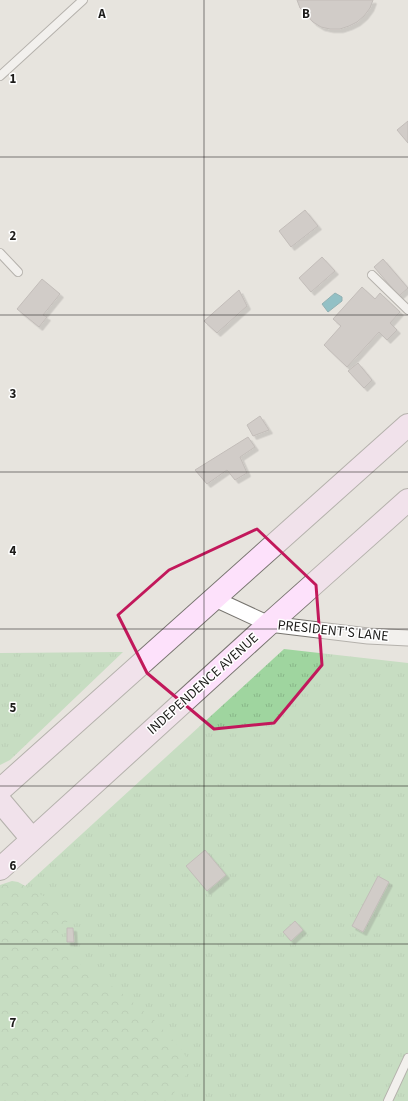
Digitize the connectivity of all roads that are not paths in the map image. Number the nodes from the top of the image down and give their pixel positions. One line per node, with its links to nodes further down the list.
1 (83, 0): 2 (lane)
2 (0, 76)
3 (0, 253): 4 (lane)
4 (18, 272)
5 (372, 275): 6 (lane)
6 (408, 310)
7 (408, 425): 9 (main road)
8 (408, 500): 10 (main road, INDEPENDENCE AVENUE)
9 (215, 599): 10 (street, PRESIDENT'S LANE); 12 (main road)
10 (269, 624): 11 (street, PRESIDENT'S LANE); 14 (main road, INDEPENDENCE AVENUE)
11 (408, 638)
12 (0, 790)
13 (0, 801): 14 (main road)
14 (32, 839): 15 (main road, INDEPENDENCE AVENUE)
15 (0, 869)
16 (408, 1058): 17 (lane)
17 (388, 1101)

